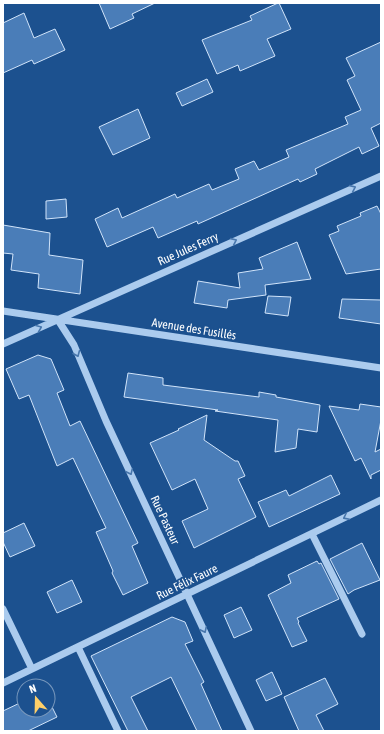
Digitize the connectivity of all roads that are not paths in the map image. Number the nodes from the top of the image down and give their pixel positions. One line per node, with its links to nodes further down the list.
1 (381, 176): 3 (street, Rue Jules Ferry, one-way to 1)
2 (3, 311): 3 (street, Avenue des Fusillés)
3 (58, 320): 4 (street, Rue Jules Ferry, one-way to 3); 5 (street, Avenue des Fusillés); 8 (street, Rue Pasteur, one-way to 8)
4 (3, 344)
5 (381, 368)
6 (381, 500): 7 (street, Rue Félix Faure, one-way to 7)
7 (312, 534): 8 (street, Rue Félix Faure); 10 (street)
8 (188, 594): 11 (street, Rue Félix Faure); 15 (street, Rue Pasteur, one-way to 15)
9 (3, 609): 12 (street)
10 (362, 634)
11 (78, 647): 12 (street, Rue Félix Faure); 14 (street)
12 (32, 669): 13 (street, Rue Félix Faure)
13 (3, 683)
14 (118, 731)
15 (251, 731)

